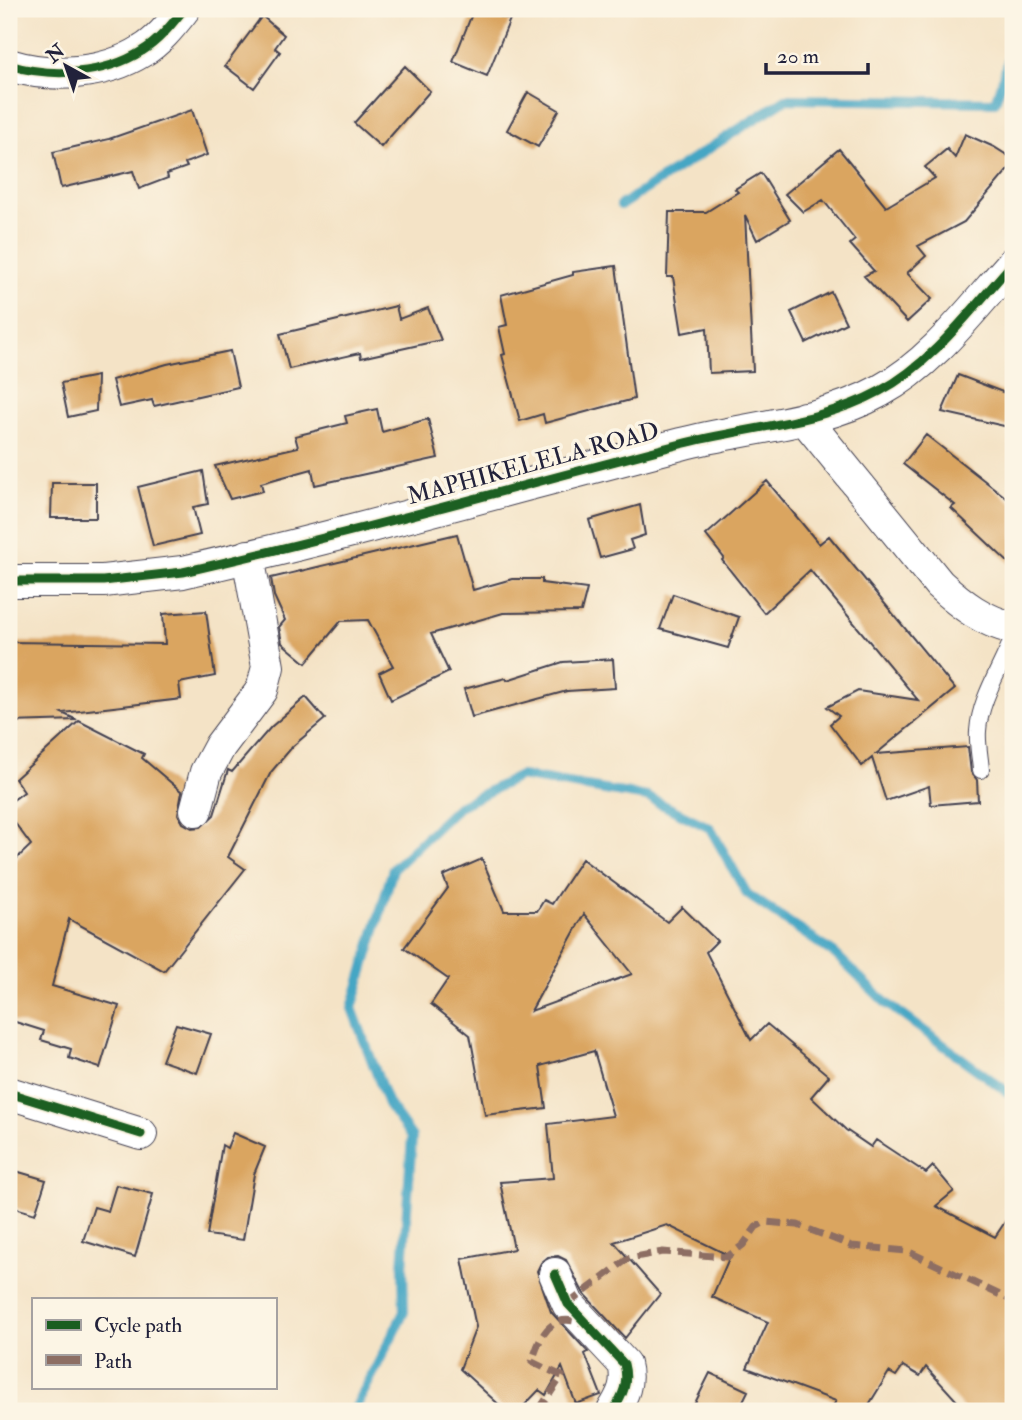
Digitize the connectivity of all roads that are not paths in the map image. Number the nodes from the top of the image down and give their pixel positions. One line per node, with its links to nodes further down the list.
1 (184, 9): 2 (street)
2 (9, 65)
3 (1013, 263): 4 (street, MAPHIKELELA ROAD)
4 (804, 418): 5 (street, MAPHIKELELA ROAD); 7 (street)
5 (248, 556): 6 (street, MAPHIKELELA ROAD); 10 (street)
6 (9, 581)
7 (1013, 628)
8 (1013, 637): 9 (lane)
9 (981, 770)
10 (196, 810)
11 (9, 1093): 12 (street)
12 (141, 1134)
13 (555, 1274): 14 (street)
14 (613, 1411)

